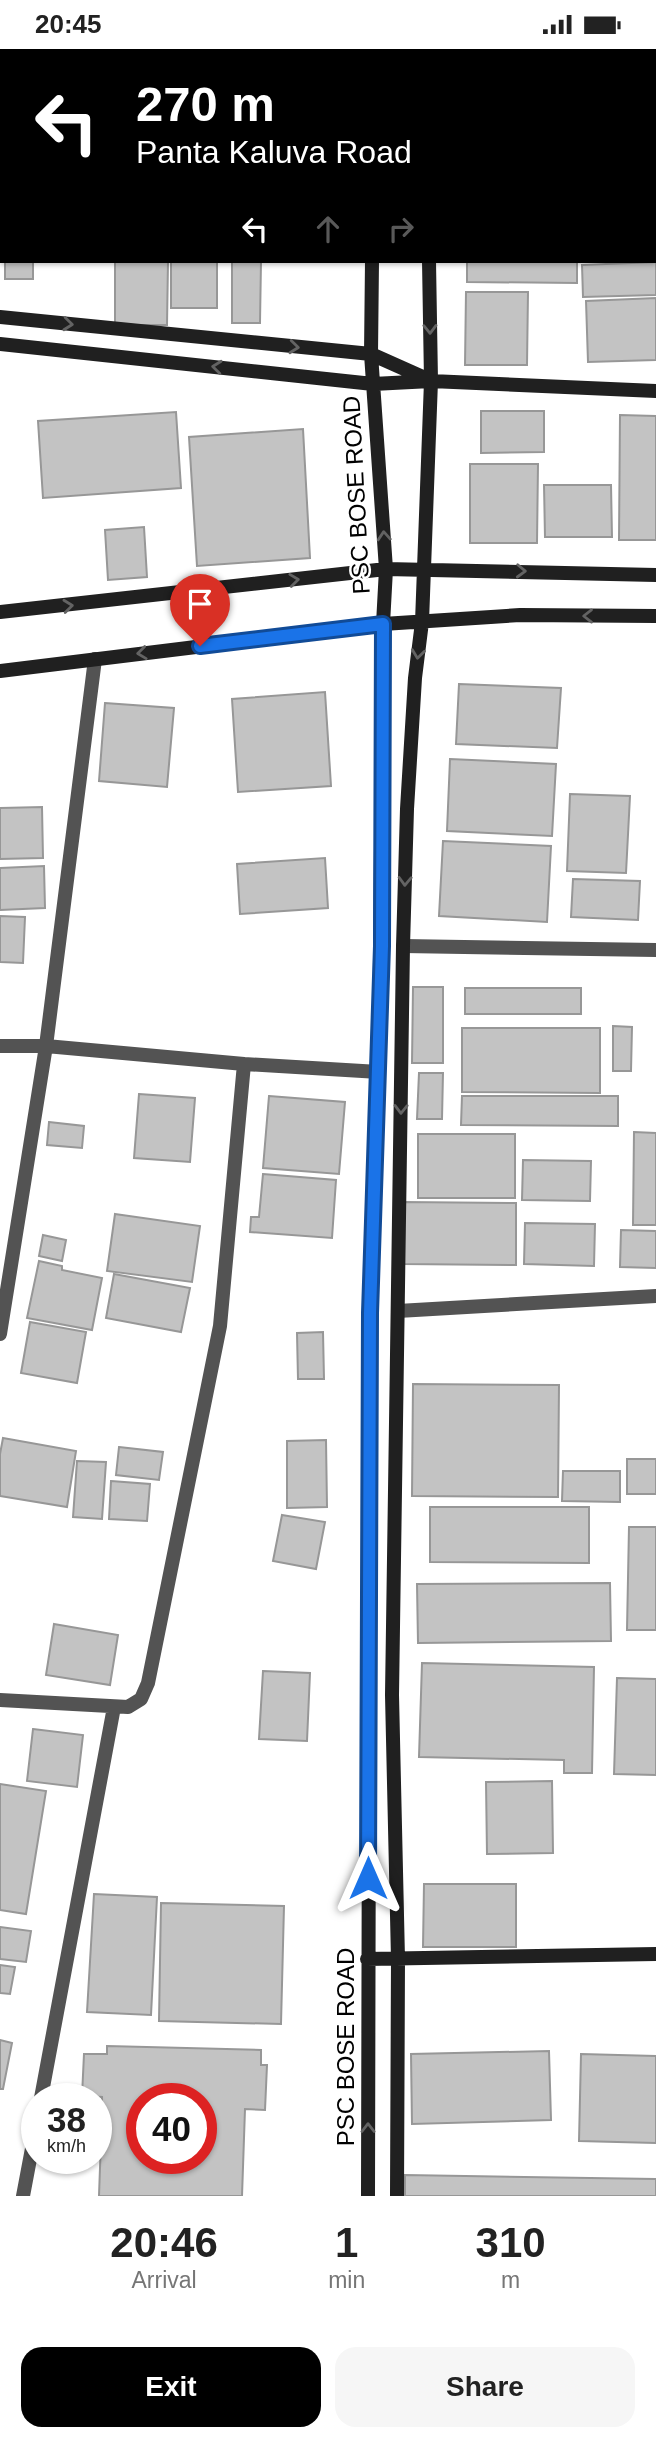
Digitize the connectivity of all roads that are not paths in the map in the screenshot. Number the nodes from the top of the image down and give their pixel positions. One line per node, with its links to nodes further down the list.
1 (372, 263): 5 (street, PSC BOSE ROAD)
2 (429, 263): 6 (street, one-way to 6)
3 (0, 317): 5 (street, one-way to 5)
4 (0, 344): 7 (street, one-way to 4)
5 (370, 354): 6 (street); 7 (street, PSC BOSE ROAD)
6 (431, 381): 7 (street); 8 (street); 9 (street)
7 (373, 384): 10 (street, PSC BOSE ROAD, one-way to 7)
8 (656, 391)
9 (423, 568): 10 (street); 11 (street, one-way to 11); 14 (street)
10 (386, 569): 12 (street, one-way to 10); 15 (street, PSC BOSE ROAD)
11 (656, 575)
12 (0, 612)
13 (656, 616): 14 (street, one-way to 14)
14 (422, 622): 15 (street); 18 (street, one-way to 18)
15 (383, 624): 16 (street, one-way to 16); 23 (street, PSC BOSE ROAD)
16 (95, 659): 17 (street); 21 (street)
17 (0, 671)
18 (403, 946): 19 (street); 25 (street, one-way to 25)
19 (656, 950)
20 (0, 1046): 21 (street)
21 (46, 1046): 22 (street); 26 (street)
22 (244, 1064): 23 (street); 28 (street)
23 (379, 1072): 30 (street, PSC BOSE ROAD)
24 (656, 1296): 25 (street)
25 (398, 1311): 31 (street)
26 (0, 1334)
27 (0, 1700): 28 (street)
28 (114, 1707): 32 (street)
29 (656, 1954): 31 (street)
30 (367, 1959): 31 (street); 35 (street, PSC BOSE ROAD, one-way to 30)
31 (398, 1959): 36 (street)
32 (44, 2083)
33 (27, 2174): 34 (street)
34 (23, 2196)
35 (368, 2196)
36 (397, 2196)

